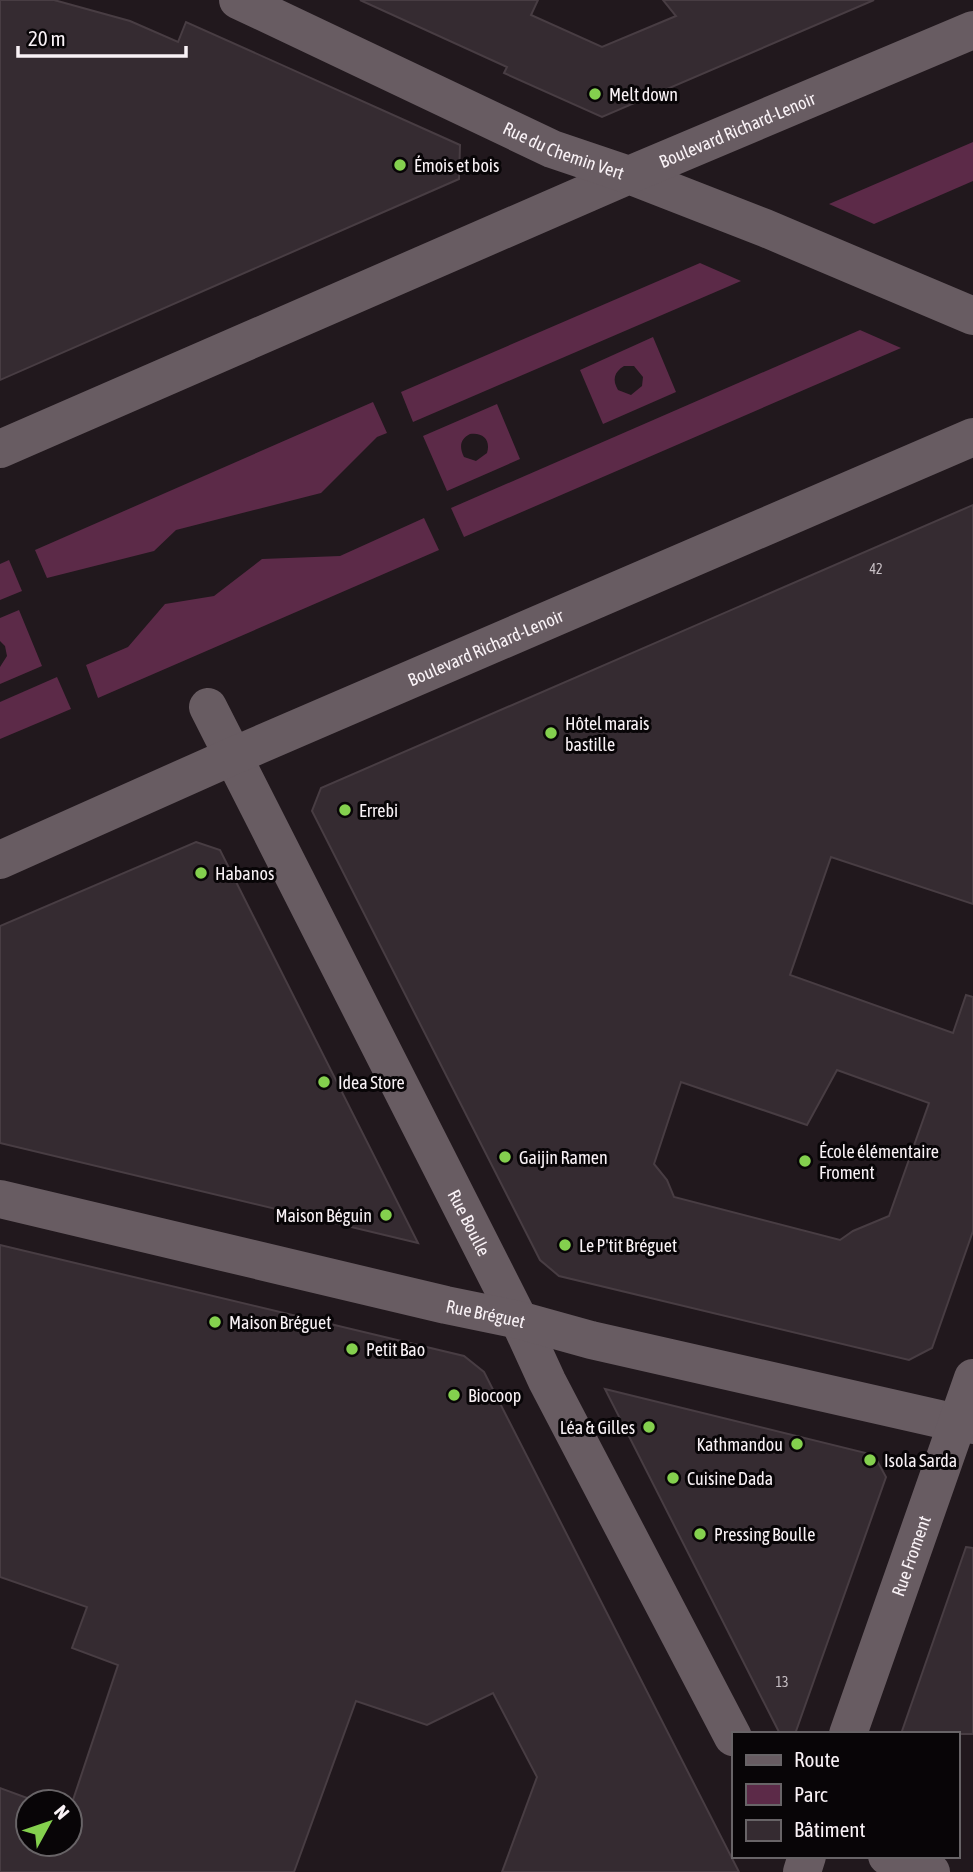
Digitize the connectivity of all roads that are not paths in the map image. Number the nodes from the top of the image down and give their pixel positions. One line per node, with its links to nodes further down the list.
1 (238, 0): 3 (street, Rue du Chemin Vert)
2 (973, 30): 3 (street, Boulevard Richard-Lenoir)
3 (629, 175): 4 (street, Rue du Chemin Vert); 6 (street, Boulevard Richard-Lenoir)
4 (973, 316)
5 (973, 437): 8 (street, Boulevard Richard-Lenoir)
6 (0, 449)
7 (208, 707): 8 (street, Rue Boulle)
8 (233, 757): 9 (street, Boulevard Richard-Lenoir); 11 (street, Rue Boulle)
9 (0, 860)
10 (0, 1199): 11 (street, Rue Bréguet)
11 (519, 1320): 13 (street, Rue Bréguet); 15 (street, Rue Boulle)
12 (973, 1378): 13 (street, Rue Froment)
13 (965, 1424): 14 (street, Rue Froment)
14 (849, 1732)
15 (732, 1735)
16 (893, 1858): 17 (street)
17 (932, 1872)

